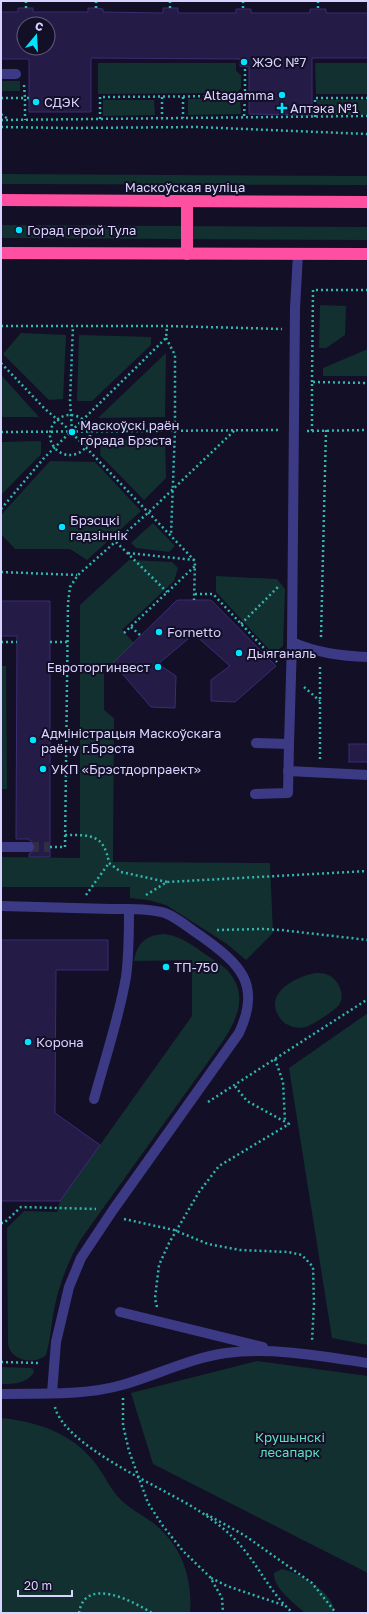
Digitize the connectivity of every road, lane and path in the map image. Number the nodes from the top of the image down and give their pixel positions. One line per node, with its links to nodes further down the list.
1 (26, 1): 6 (path)
2 (96, 1): 7 (path)
3 (170, 1): 8 (path)
4 (243, 1): 9 (path)
5 (318, 1): 10 (path)
6 (26, 8)
7 (96, 8)
8 (170, 8)
9 (243, 9)
10 (318, 9)
11 (245, 66): 15 (path)
12 (1, 74): 13 (lane)
13 (16, 74)
14 (28, 83): 19 (path)
15 (245, 96): 17 (path); 25 (path)
16 (162, 97): 17 (path); 26 (path); 28 (path)
17 (182, 97): 27 (path)
18 (1, 98): 19 (path)
19 (24, 98): 20 (path); 31 (path)
20 (29, 98)
21 (368, 98): 23 (path)
22 (1, 114): 30 (path)
23 (315, 116): 24 (path); 25 (path)
24 (368, 116)
25 (244, 117): 27 (path)
26 (162, 118): 27 (path); 28 (path)
27 (183, 118)
28 (100, 119): 31 (path)
29 (1, 120): 30 (path)
30 (9, 120): 31 (path)
31 (25, 120)
32 (1, 127): 33 (path)
33 (368, 134)
34 (1, 200): 35 (highway, Маскоўская вуліца)
35 (186, 202): 36 (highway, Маскоўская вуліца); 38 (highway)
36 (368, 202)
37 (1, 254): 38 (highway)
38 (187, 254): 39 (highway)
39 (298, 254): 40 (highway); 55 (lane)
40 (368, 254)
41 (368, 290): 48 (path)
42 (1, 326): 43 (path)
43 (73, 326): 44 (path); 50 (path)
44 (167, 326): 45 (path); 46 (path)
45 (286, 329)
46 (166, 338): 52 (path); 53 (path)
47 (1, 363): 51 (path)
48 (312, 382): 49 (path); 58 (path)
49 (368, 384)
50 (71, 414): 51 (path); 52 (path); 61 (path)
51 (57, 419): 60 (path); 61 (path)
52 (84, 419): 61 (path); 62 (path)
53 (175, 430): 54 (path); 62 (path); 65 (path)
54 (235, 430): 55 (path); 65 (path)
55 (294, 430): 58 (path); 88 (lane)
56 (326, 430): 57 (path); 58 (path); 81 (path)
57 (368, 430)
58 (312, 431)
59 (1, 432): 60 (path)
60 (50, 432): 61 (path); 64 (path)
61 (72, 432): 62 (path); 63 (path); 64 (path)
62 (90, 432): 63 (path)
63 (87, 447): 64 (path); 67 (path)
64 (55, 448): 66 (path)
65 (172, 489): 67 (path); 68 (path)
66 (1, 509)
67 (149, 512): 68 (path); 69 (path)
68 (171, 535): 71 (path)
69 (116, 542): 70 (path); 74 (path)
70 (127, 553): 71 (path); 76 (path)
71 (195, 561): 72 (path)
72 (195, 565): 76 (path); 77 (path)
73 (1, 572): 74 (path)
74 (78, 575): 87 (path)
75 (282, 582): 79 (path)
76 (167, 592): 80 (path)
77 (194, 594): 78 (path); 79 (path)
78 (194, 600)
79 (241, 624): 90 (path)
80 (131, 627): 82 (path); 83 (path)
81 (321, 632)
82 (124, 633)
83 (141, 636)
84 (1, 642): 85 (path)
85 (17, 642)
86 (50, 642): 87 (path)
87 (67, 642): 98 (path)
88 (292, 642): 89 (lane); 93 (lane)
89 (368, 657)
90 (274, 659)
91 (320, 701): 94 (path)
92 (256, 744): 93 (lane)
93 (288, 744): 95 (lane)
94 (319, 758)
95 (288, 771): 96 (lane); 97 (lane)
96 (368, 775)
97 (255, 794)
98 (65, 835): 101 (path); 102 (path)
99 (1, 847): 100 (lane)
100 (29, 847)
101 (50, 847)
102 (109, 863): 104 (path); 106 (path)
103 (368, 870): 104 (path)
104 (167, 882): 107 (path)
105 (1, 906): 106 (lane)
106 (77, 908): 107 (lane)
107 (125, 909): 108 (lane); 113 (lane)
108 (192, 930): 109 (path); 116 (lane)
109 (367, 941)
110 (368, 999): 111 (path)
111 (275, 1059): 112 (path); 115 (path)
112 (234, 1085): 114 (path); 115 (path)
113 (94, 1099)
114 (207, 1102)
115 (285, 1122): 118 (path)
116 (110, 1214): 117 (path); 118 (path); 125 (lane)
117 (1, 1223)
118 (176, 1231): 120 (path); 122 (path)
119 (120, 1312): 120 (lane)
120 (159, 1322): 121 (lane)
121 (284, 1352): 122 (lane); 126 (lane)
122 (314, 1356): 124 (lane)
123 (1, 1362): 125 (path)
124 (368, 1363)
125 (53, 1364): 127 (lane)
126 (122, 1385): 127 (lane); 129 (path)
127 (52, 1393): 128 (lane); 129 (path)
128 (1, 1394)
129 (137, 1476): 130 (path); 131 (path)
130 (196, 1509): 132 (path); 138 (path)
131 (210, 1577): 132 (path); 135 (path)
132 (284, 1606): 136 (path); 137 (path)
133 (79, 1613): 134 (path)
134 (152, 1613)
135 (223, 1613)
136 (290, 1613)
137 (293, 1613)
138 (336, 1613)

